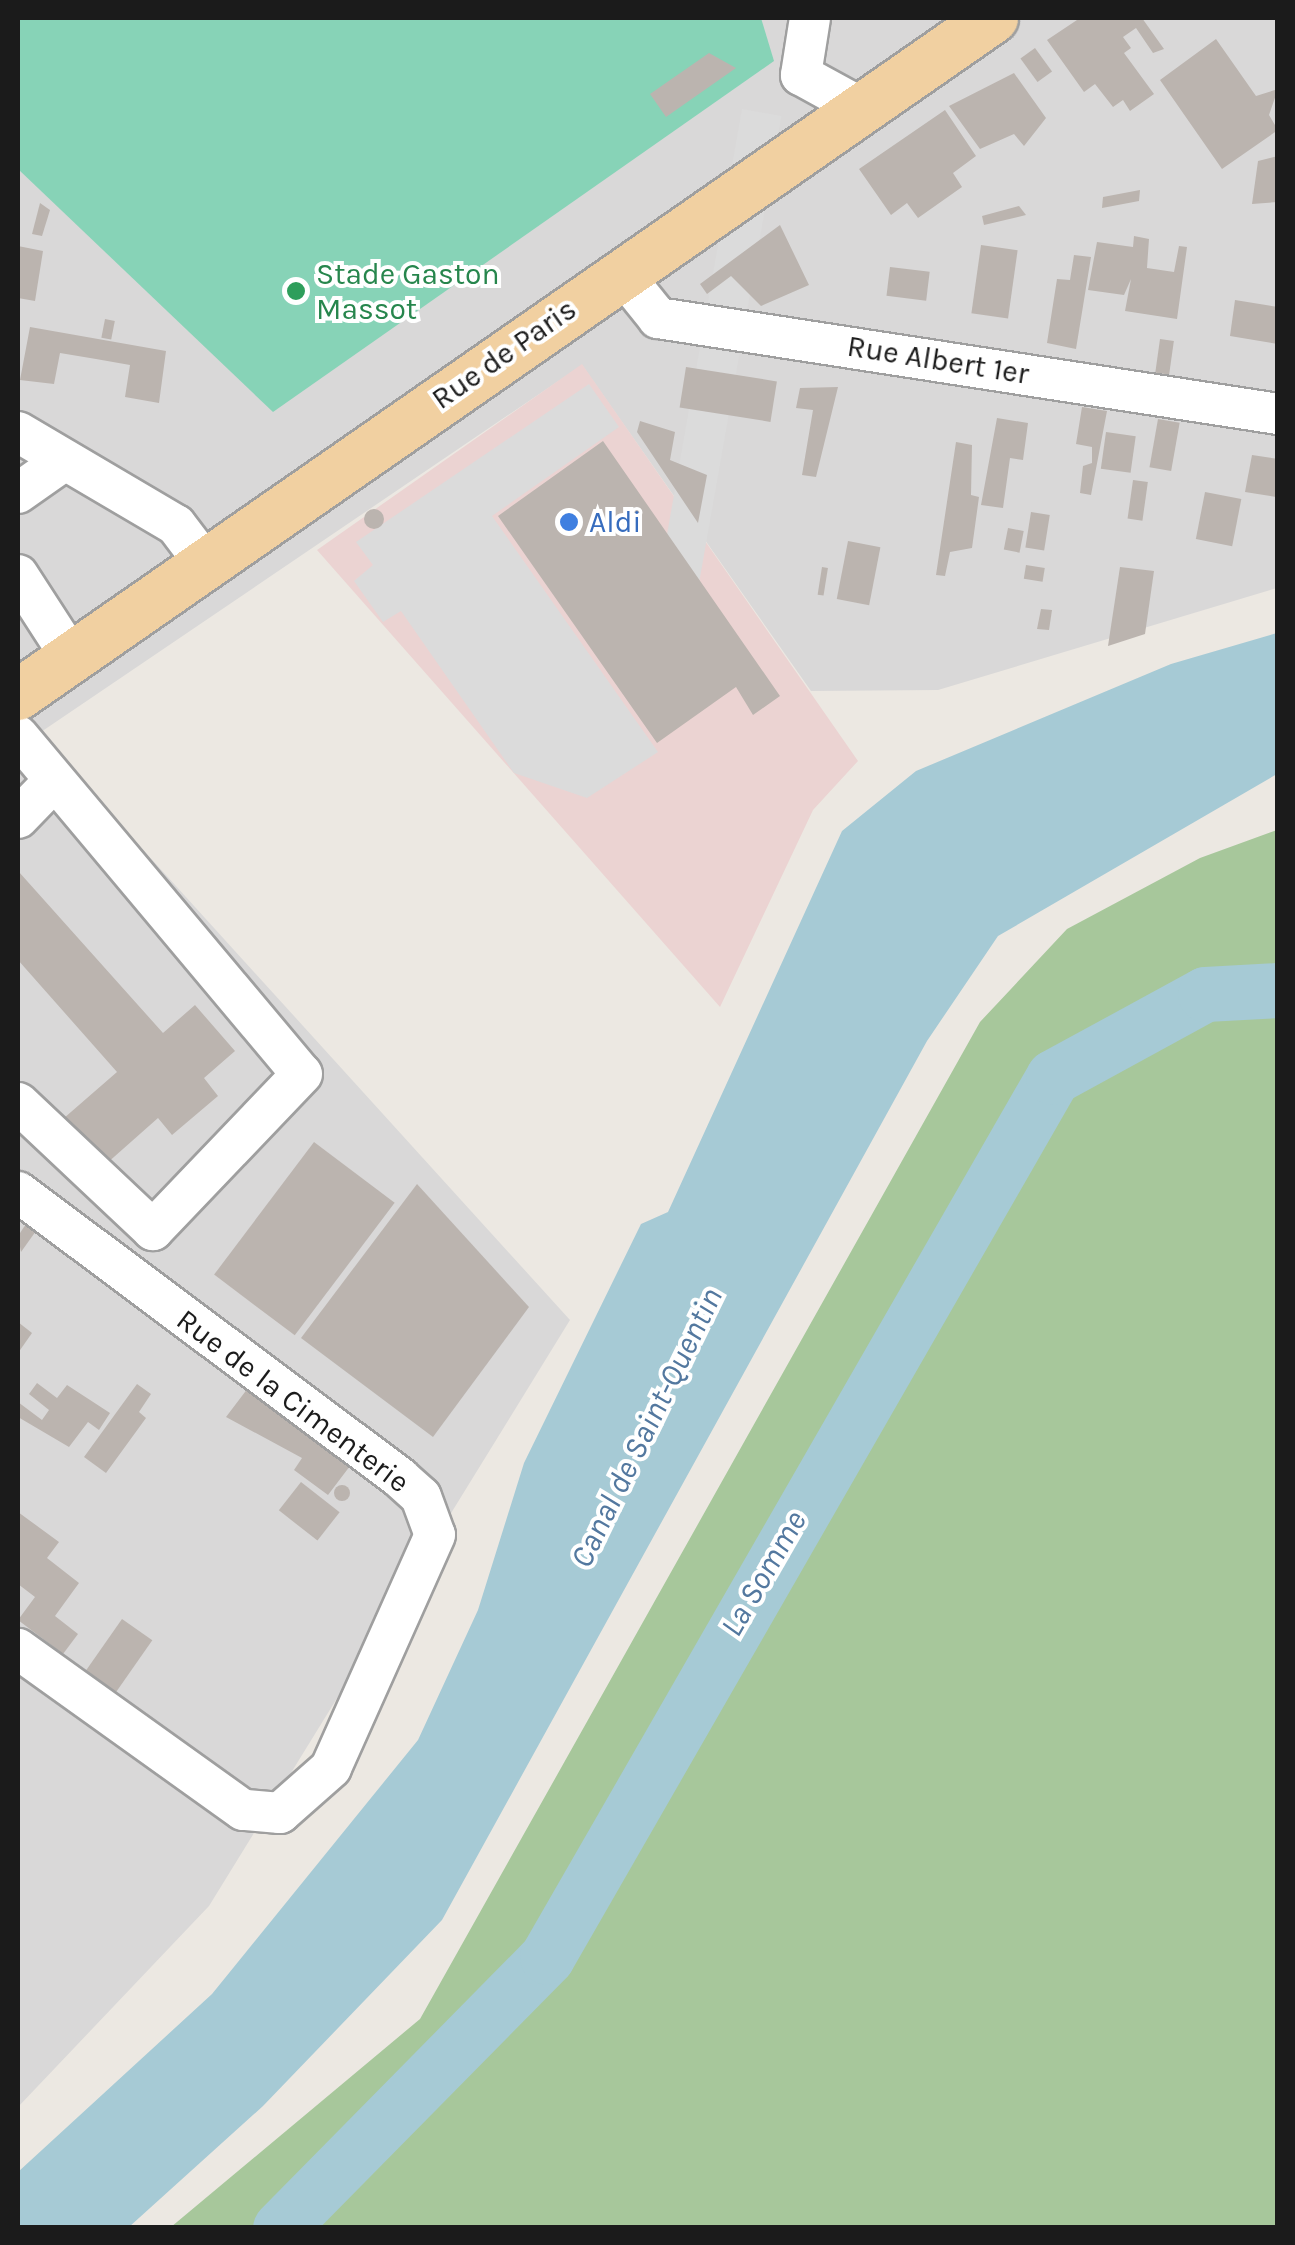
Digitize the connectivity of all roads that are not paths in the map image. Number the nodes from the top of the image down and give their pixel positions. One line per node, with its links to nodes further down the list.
1 (810, 18): 3 (street)
2 (994, 18): 3 (main road, Rue de Paris)
3 (863, 109): 4 (main road, Rue de Paris)
4 (621, 272): 5 (street, Rue Albert 1er); 9 (main road, Rue de Paris)
5 (1278, 414)
6 (18, 432): 7 (street)
7 (65, 460): 8 (street); 9 (street)
8 (18, 493)
9 (204, 562): 11 (main road, Rue de Paris)
10 (18, 575): 11 (street)
11 (70, 657): 12 (main road, Rue de Paris)
12 (18, 695)
13 (18, 736): 14 (street)
14 (53, 782): 15 (street); 16 (street)
15 (18, 818)
16 (18, 1103)
17 (18, 1192): 18 (street, Rue de la Cimenterie)
18 (18, 1648)

